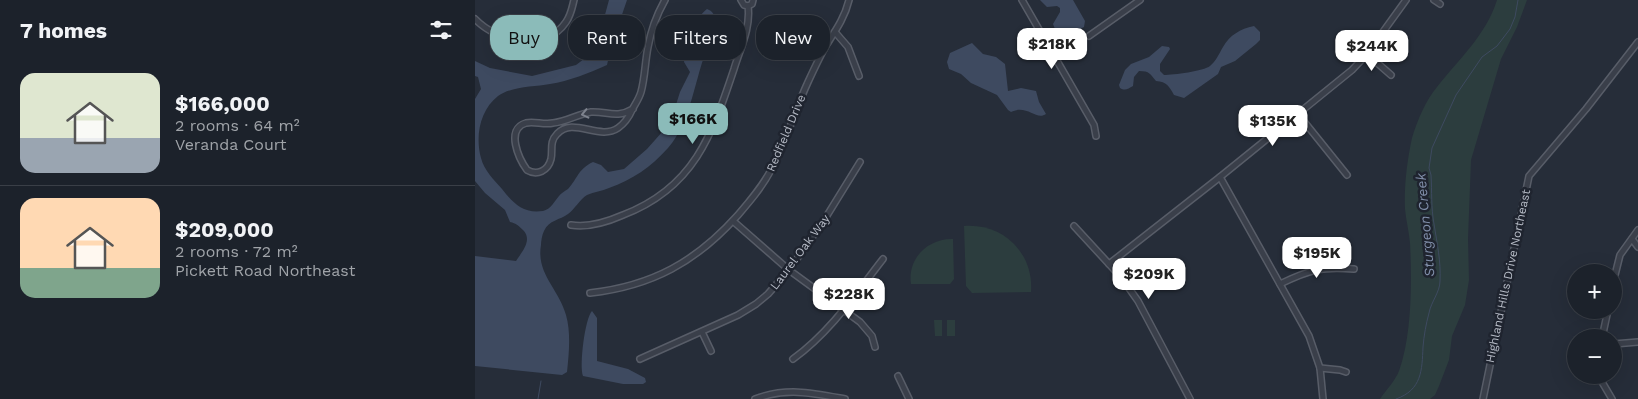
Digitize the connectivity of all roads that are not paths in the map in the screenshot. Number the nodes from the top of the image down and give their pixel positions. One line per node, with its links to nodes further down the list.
1 (574, 0): 12 (street)
2 (665, 0): 19 (street)
3 (741, 0): 11 (street)
4 (753, 0): 11 (street)
5 (849, 0): 13 (street, Redfield Drive)
6 (1023, 0): 21 (street)
7 (1140, 0): 14 (street)
8 (1406, 0): 16 (street)
9 (1434, 0): 10 (street)
10 (1439, 4)
11 (748, 6): 26 (street)
12 (475, 19)
13 (835, 32): 18 (street); 25 (street, Redfield Drive)
14 (1089, 36)
15 (1638, 42): 56 (street, Highland Hills Drive Northeast)
16 (1367, 54): 17 (street); 20 (street)
17 (1391, 75)
18 (859, 76)
19 (633, 109): 19 (street, one-way to 19)
20 (1298, 114): 23 (street); 24 (street)
21 (1096, 136)
22 (860, 162): 35 (street, Laurel Oak Way)
23 (1347, 175)
24 (1220, 177): 32 (street); 36 (street)
25 (733, 221): 35 (street); 37 (street, Redfield Drive)
26 (571, 225)
27 (1074, 226): 32 (street)
28 (1638, 230): 29 (street)
29 (1632, 240): 30 (street); 33 (street)
30 (1638, 247)
31 (883, 259): 38 (street)
32 (1109, 264): 54 (street)
33 (1618, 264)
34 (1354, 269): 36 (street)
35 (789, 270): 38 (street); 39 (street, Laurel Oak Way)
36 (1280, 284): 46 (street)
37 (590, 293)
38 (844, 310): 42 (street); 45 (street)
39 (702, 332): 43 (street); 44 (street, Laurel Oak Way)
40 (1638, 342): 41 (street)
41 (1622, 343)
42 (875, 347)
43 (711, 350)
44 (640, 359)
45 (793, 359)
46 (1320, 368): 47 (street); 55 (street)
47 (1346, 372)
48 (898, 376): 53 (street)
49 (1603, 384): 57 (street)
50 (782, 396): 51 (street); 52 (street)
51 (755, 399)
52 (845, 399)
53 (909, 399)
54 (1190, 399)
55 (1323, 399)
56 (1483, 399)
57 (1612, 399)

